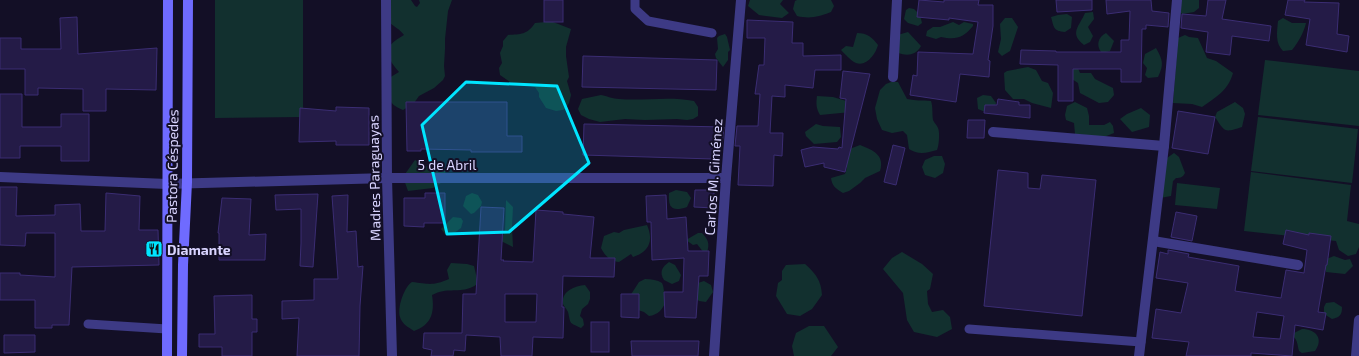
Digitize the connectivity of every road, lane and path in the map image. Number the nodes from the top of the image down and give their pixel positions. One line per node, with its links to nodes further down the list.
1 (168, 0): 16 (main road, Pastora Céspedes)
2 (188, 0): 15 (main road, Pastora Céspedes)
3 (386, 0): 13 (street, Madres Paraguayas)
4 (635, 0): 8 (lane)
5 (741, 0): 14 (street, Carlos M. Giménez)
6 (897, 0): 9 (street)
7 (1177, 0): 11 (street)
8 (712, 33)
9 (893, 77)
10 (993, 132): 11 (street)
11 (1164, 146): 17 (street)
12 (0, 177): 16 (street, 5 de Abril)
13 (387, 178): 14 (street, 5 de Abril); 15 (street, 5 de Abril); 26 (street, Madres Paraguayas)
14 (726, 178): 27 (street, Carlos M. Giménez)
15 (187, 182): 16 (street, 5 de Abril); 25 (main road, Pastora Céspedes)
16 (167, 184): 21 (main road, Pastora Céspedes)
17 (1153, 241): 18 (street); 23 (street)
18 (1298, 265)
19 (1359, 320): 29 (street)
20 (88, 324): 21 (lane)
21 (167, 329): 24 (main road, Pastora Céspedes)
22 (969, 329): 23 (lane)
23 (1141, 342): 28 (street)
24 (167, 356)
25 (182, 356)
26 (392, 356)
27 (714, 356)
28 (1139, 356)
29 (1356, 356)

